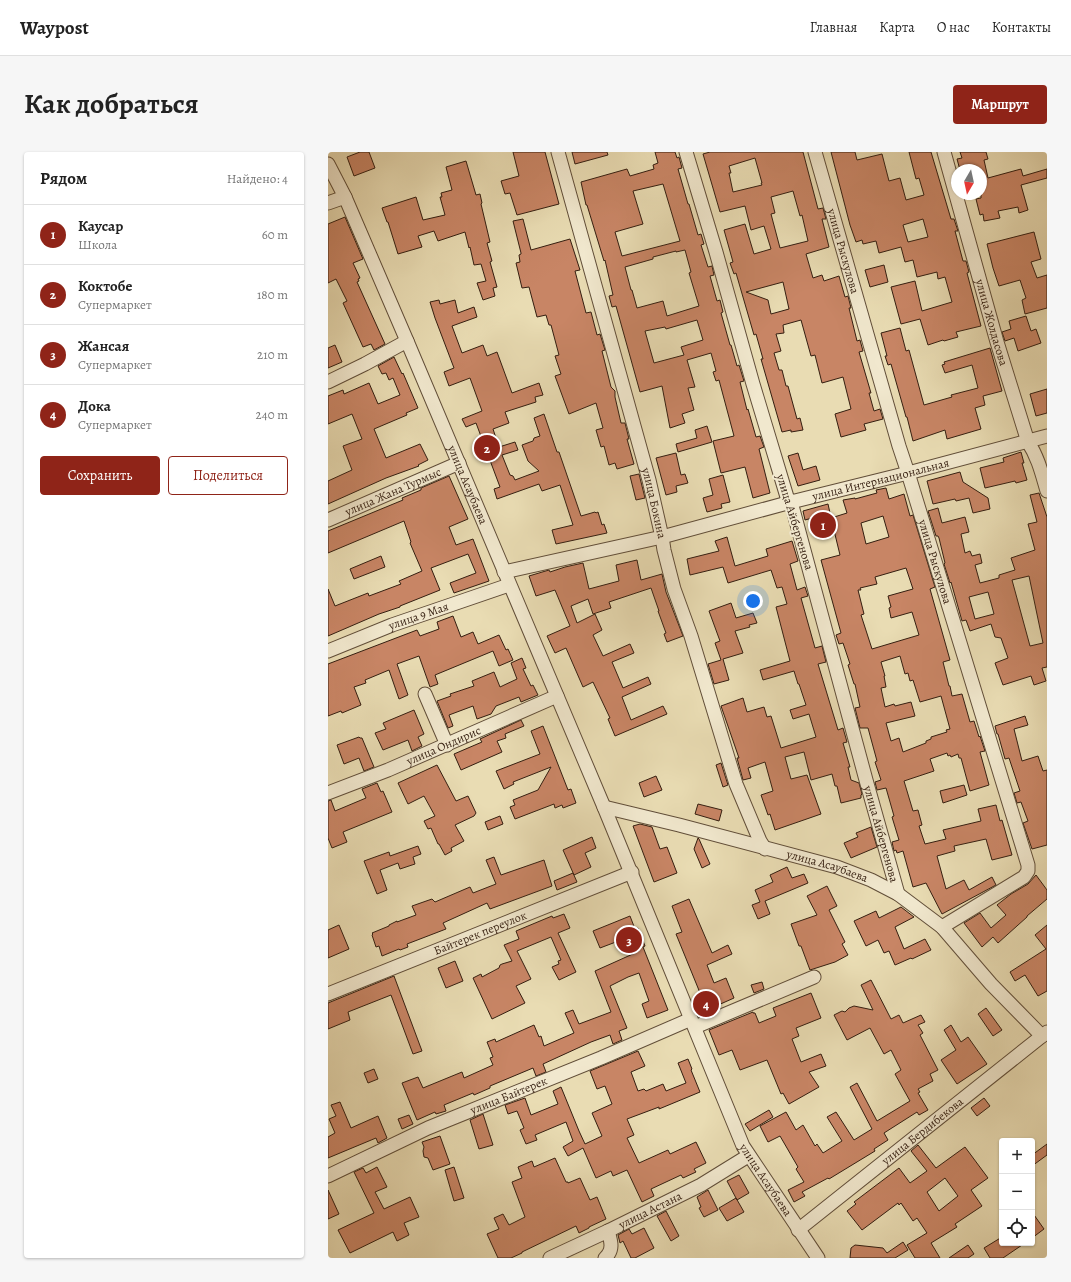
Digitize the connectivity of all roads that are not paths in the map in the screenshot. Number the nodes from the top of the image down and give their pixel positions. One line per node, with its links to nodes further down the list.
1 (558, 152): 17 (street, улица Бокина)
2 (686, 152): 15 (street, улица Айбергенова)
3 (815, 152): 13 (street, улица Рыскулова)
4 (944, 152): 11 (street, улица Жолдасова)
5 (328, 164): 6 (street, улица Асаубаева)
6 (344, 197): 7 (street); 8 (street, улица Асаубаева)
7 (328, 203)
8 (407, 341): 9 (street); 12 (street, улица Асаубаева)
9 (328, 382)
10 (1047, 436): 11 (street, улица Интернациональная)
11 (1028, 442): 13 (street, улица Интернациональная); 14 (street, улица Жолдасова)
12 (458, 463): 16 (street, улица Жана Турмыс); 18 (street, улица Асаубаева)
13 (908, 473): 15 (street, улица Интернациональная); 29 (street, улица Рыскулова)
14 (1047, 491)
15 (791, 502): 17 (street, улица Интернациональная); 28 (street, улица Айбергенова)
16 (328, 520)
17 (662, 537): 18 (street, улица Интернациональная); 26 (street, улица Бокина)
18 (504, 572): 19 (street, улица Асаубаева)
19 (510, 585): 20 (street, улица 9 Мая); 22 (street, улица Асаубаева)
20 (328, 651)
21 (425, 694): 23 (street)
22 (557, 696): 23 (street, улица Ондирис); 25 (street, улица Асаубаева)
23 (447, 745): 24 (street, улица Ондирис)
24 (328, 793)
25 (604, 807): 26 (street, улица Асаубаева); 27 (street, улица Асаубаева)
26 (765, 849): 28 (street, улица Асаубаева)
27 (632, 872): 31 (street, Байтерек переулок); 32 (street, улица Асаубаева)
28 (898, 894): 29 (street, улица Асаубаева)
29 (942, 927): 33 (street, улица Асаубаева)
30 (814, 977): 32 (street, улица Байтерек)
31 (328, 994)
32 (693, 1023): 34 (street, улица Асаубаева); 35 (street, улица Байтерек)
33 (1044, 1034): 36 (street, улица Бердибекова)
34 (748, 1156): 36 (street, улица Асаубаева); 37 (street, улица Астана)
35 (328, 1176)
36 (798, 1230): 40 (street, улица Асаубаева)
37 (608, 1231): 38 (street, улица Астана); 39 (street)
38 (550, 1258)
39 (605, 1258)
40 (818, 1258)

